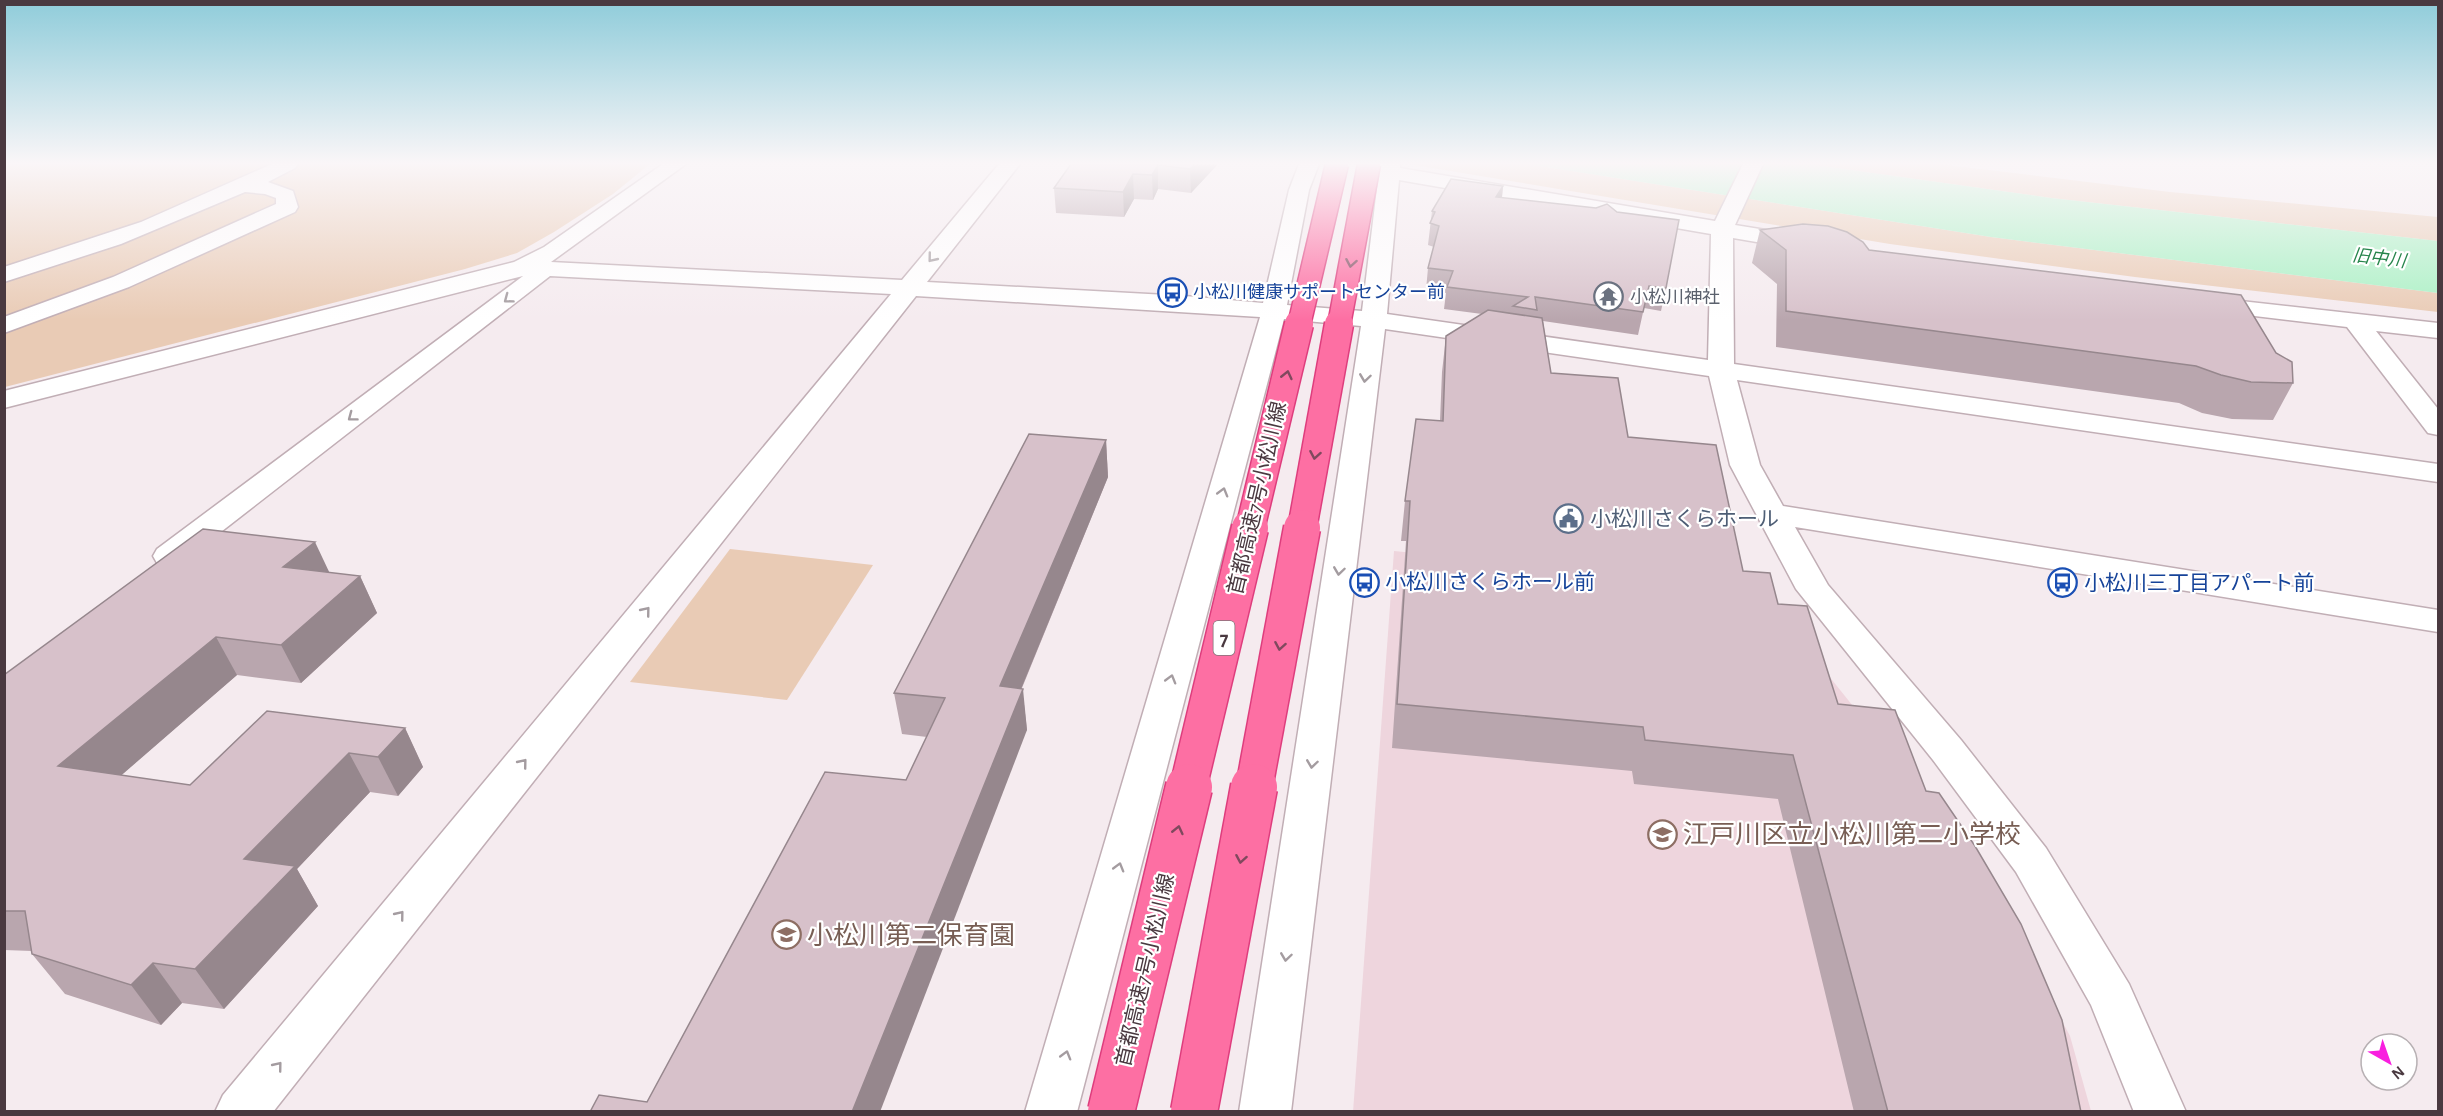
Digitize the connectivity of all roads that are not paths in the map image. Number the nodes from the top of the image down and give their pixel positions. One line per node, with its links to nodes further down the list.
1 (172, 216): 14 (street)
2 (267, 216): 20 (street)
3 (603, 216): 13 (street)
4 (967, 216): 15 (street, one-way to 15)
5 (1294, 216): 17 (street)
6 (1325, 216): 31 (highway, 首都高速7号小松川線 / 7, one-way to 6, bridge)
7 (1372, 216): 32 (highway, one-way to 32, bridge)
8 (1379, 216): 18 (street)
9 (1647, 216): 11 (street)
10 (1729, 216): 11 (street)
11 (1722, 230): 12 (street); 22 (street)
12 (1822, 246)
13 (522, 267): 15 (street); 23 (street); 27 (street, one-way to 27)
14 (4, 275)
15 (908, 288): 17 (street); 29 (street, one-way to 15)
16 (2189, 302): 19 (street)
17 (1274, 310): 18 (street); 30 (street, one-way to 17)
18 (1374, 320): 22 (street); 33 (street, one-way to 33)
19 (2354, 320): 21 (street); 24 (street)
20 (4, 326)
21 (2439, 330)
22 (1721, 369): 25 (street); 26 (street)
23 (4, 400)
24 (2439, 427)
25 (2439, 473)
26 (1772, 514): 28 (street); 34 (street)
27 (147, 573)
28 (2439, 621)
29 (241, 1112)
30 (1051, 1112)
31 (1111, 1112)
32 (1194, 1112)
33 (1265, 1112)
34 (2160, 1112)

